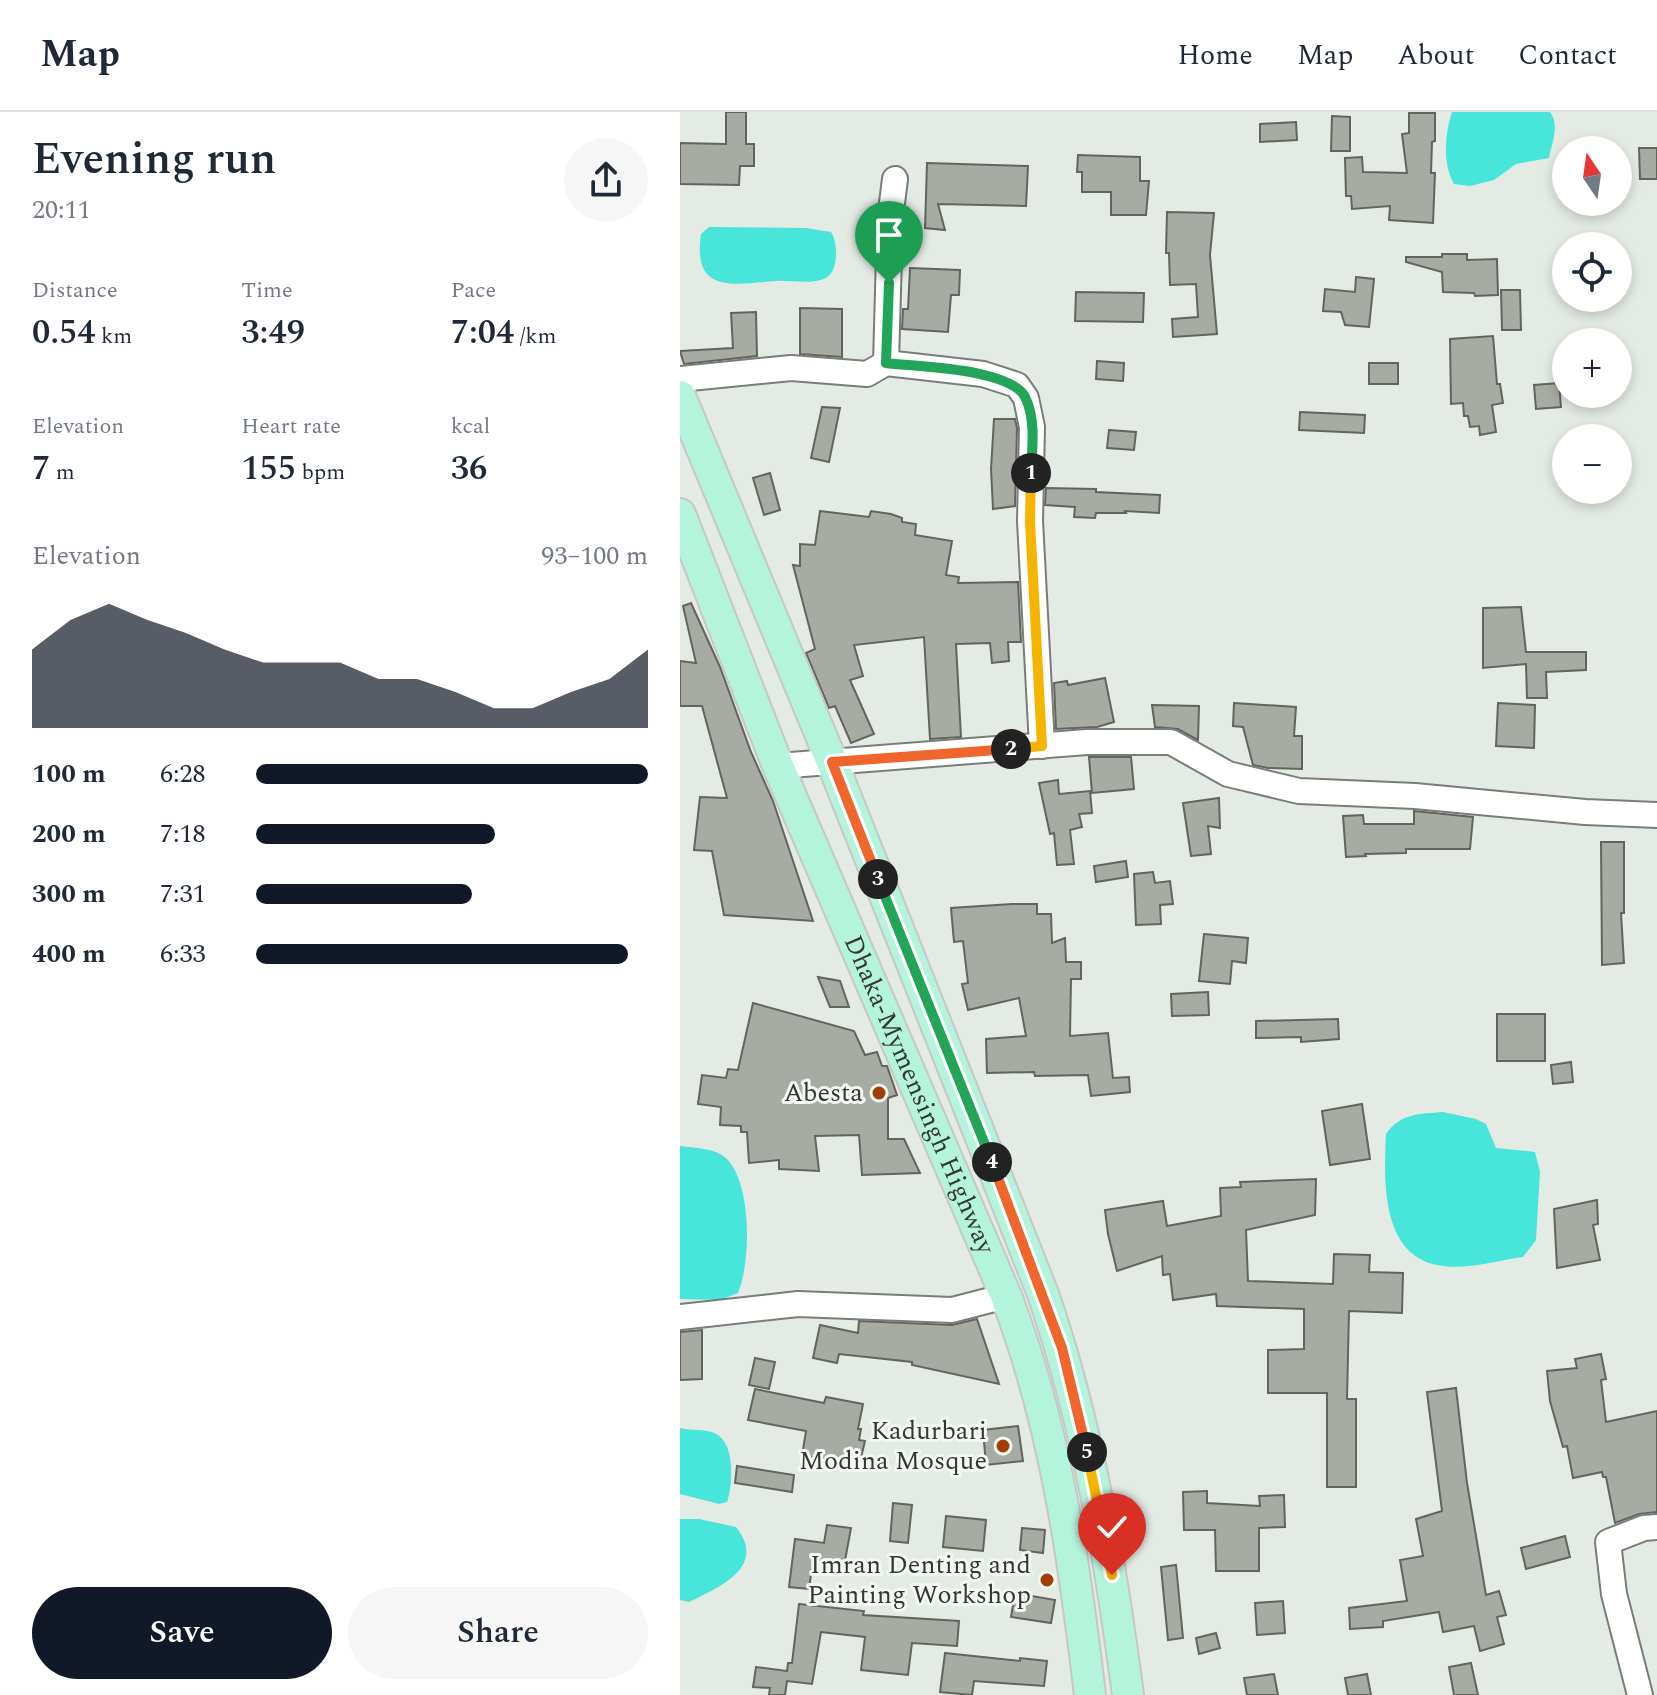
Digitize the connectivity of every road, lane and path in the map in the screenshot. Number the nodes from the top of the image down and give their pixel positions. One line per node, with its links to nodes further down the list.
1 (895, 179): 2 (street)
2 (886, 363): 3 (street); 6 (street)
3 (680, 379)
4 (680, 396): 7 (main road, Dhaka-Mymensingh Highway)
5 (680, 514): 8 (main road, Dhaka-Mymensingh Highway)
6 (1042, 746): 7 (street); 9 (street)
7 (832, 762): 8 (street); 14 (main road, Dhaka-Mymensingh Highway)
8 (778, 766): 10 (main road, Dhaka-Mymensingh Highway)
9 (1657, 815)
10 (1006, 1296): 11 (street); 13 (main road, Dhaka-Mymensingh Highway)
11 (680, 1317)
12 (1657, 1527): 15 (street)
13 (1090, 1695)
14 (1128, 1695)
15 (1640, 1695)

